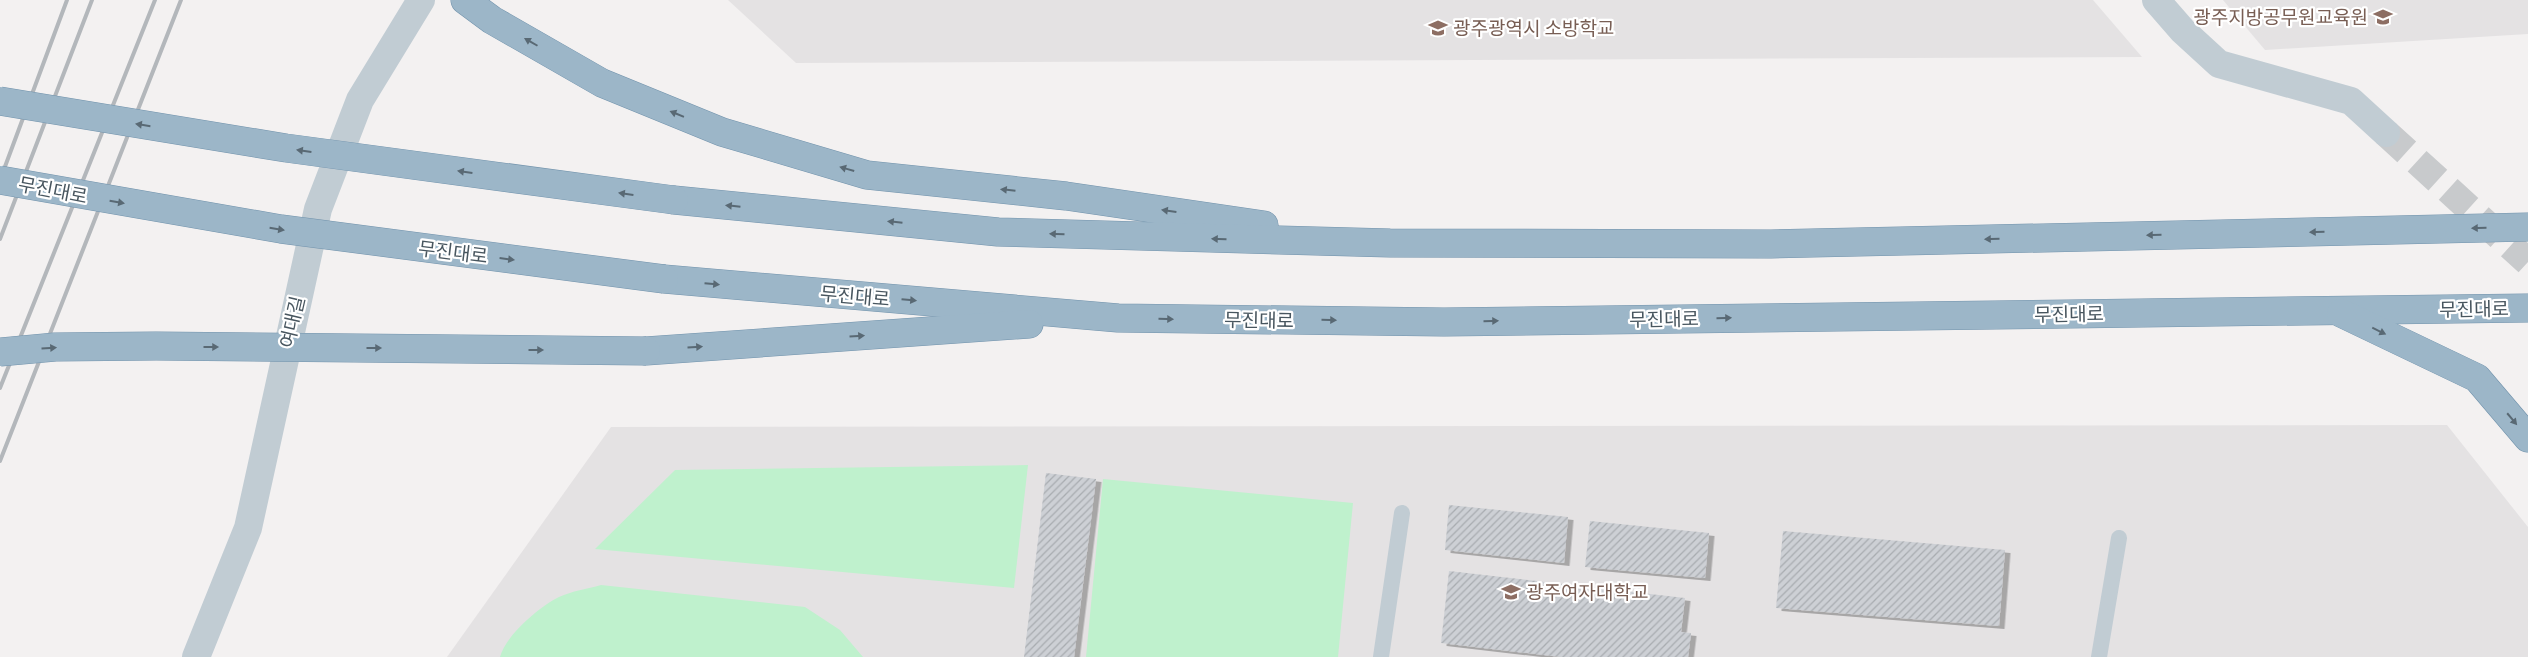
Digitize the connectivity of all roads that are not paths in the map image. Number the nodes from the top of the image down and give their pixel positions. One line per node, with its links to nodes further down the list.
1 (421, 0): 16 (street, 여대길)
2 (466, 0): 8 (highway, one-way to 2)
3 (2156, 0): 5 (street)
4 (0, 101): 8 (highway, one-way to 4, bridge)
5 (2386, 133)
6 (0, 180): 11 (highway, 무진대로, one-way to 11, bridge)
7 (2528, 226): 8 (highway, one-way to 8)
8 (1390, 243)
9 (2528, 308): 10 (highway, 무진대로)
10 (2335, 310): 11 (highway, 무진대로, one-way to 10); 13 (highway, one-way to 13)
11 (1118, 318): 12 (highway, one-way to 11, bridge)
12 (0, 352)
13 (2528, 438)
14 (1402, 513): 17 (lane)
15 (2119, 538): 18 (lane)
16 (196, 657)
17 (1380, 657)
18 (2099, 657)

